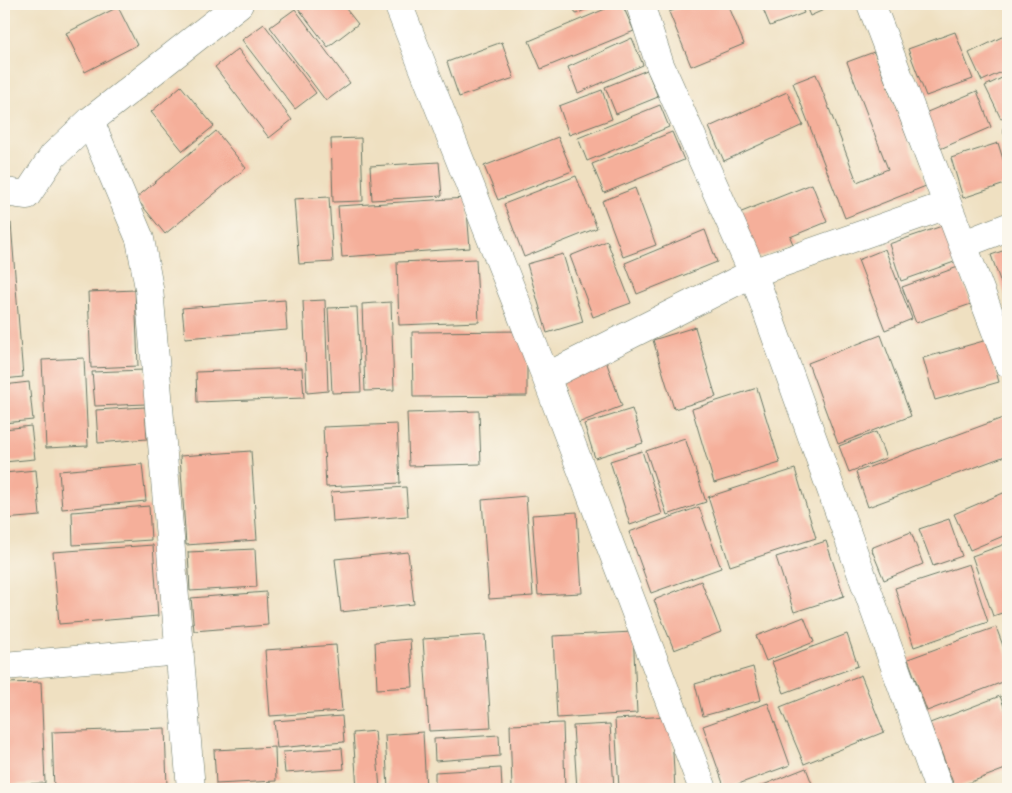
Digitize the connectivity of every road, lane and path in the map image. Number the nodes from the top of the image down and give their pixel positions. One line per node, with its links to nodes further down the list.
1 (239, 4): 5 (street)
2 (398, 4): 12 (street)
3 (640, 4): 10 (street)
4 (871, 4): 7 (street)
5 (90, 121): 6 (street); 13 (street)
6 (4, 192)
7 (947, 205): 9 (street); 10 (street)
8 (1008, 227): 9 (street)
9 (964, 244): 11 (street)
10 (753, 273): 12 (street); 17 (street)
11 (1008, 363)
12 (546, 377): 16 (street)
13 (180, 651): 14 (street); 15 (street)
14 (4, 666)
15 (191, 789)
16 (703, 789)
17 (939, 789)

